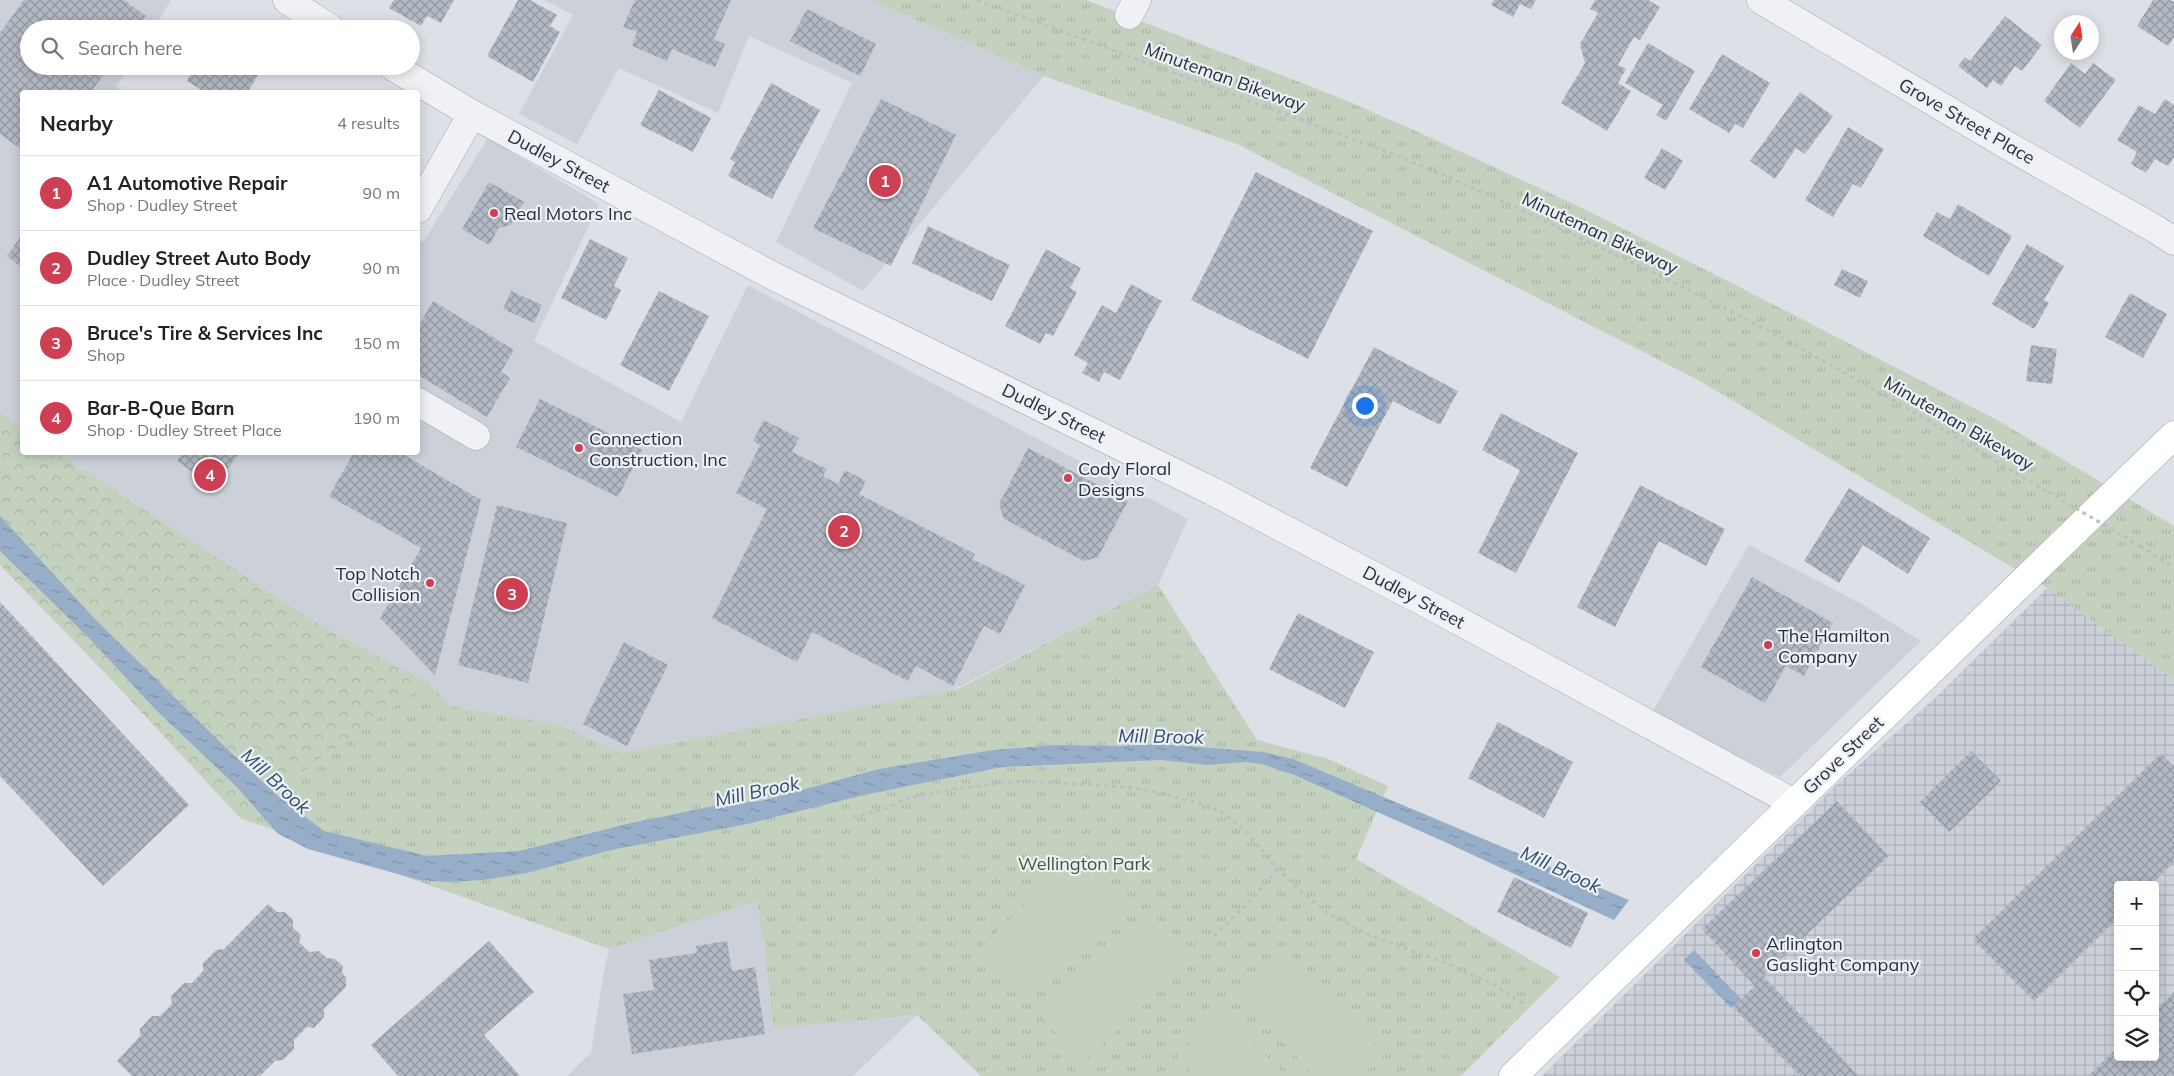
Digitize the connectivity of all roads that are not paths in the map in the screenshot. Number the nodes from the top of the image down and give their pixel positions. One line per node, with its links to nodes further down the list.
1 (287, 0): 3 (street)
2 (1761, 0): 7 (street, Grove Street Place)
3 (317, 20)
4 (407, 75): 5 (street, Dudley Street)
5 (472, 114): 6 (street); 11 (street, Dudley Street)
6 (420, 205)
7 (2174, 242)
8 (420, 403): 10 (street)
9 (2174, 435): 11 (main road, Grove Street)
10 (476, 436)
11 (1794, 803): 12 (main road, Grove Street)
12 (1512, 1076)

